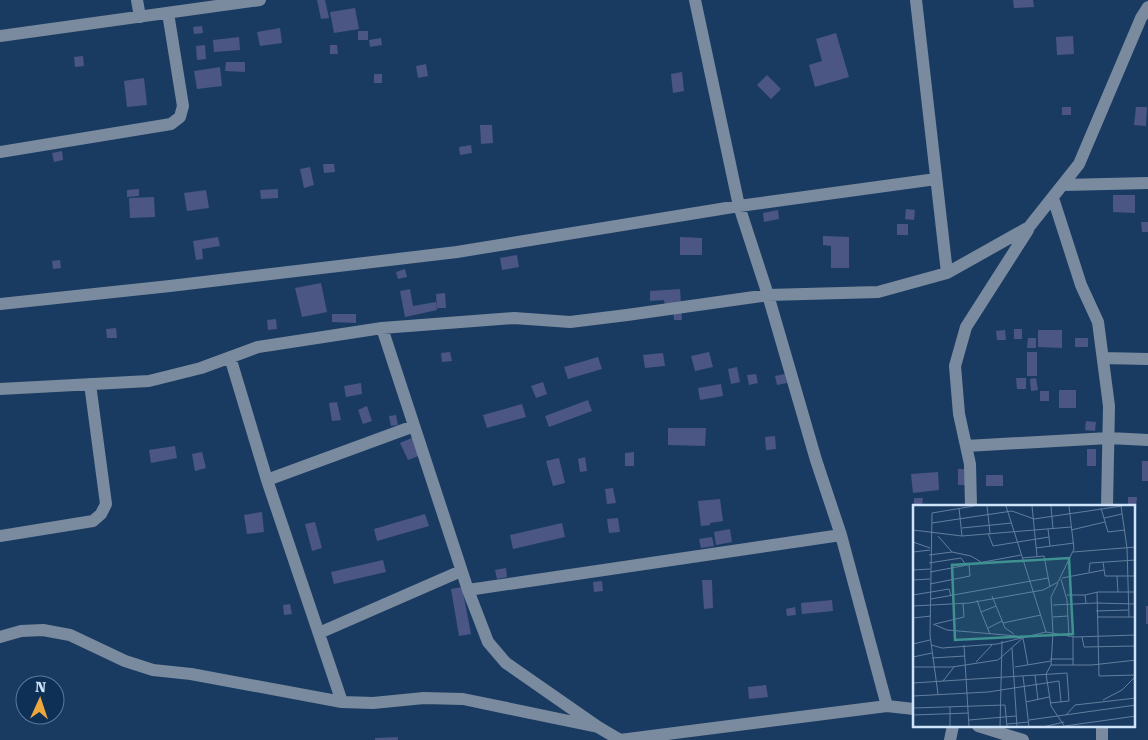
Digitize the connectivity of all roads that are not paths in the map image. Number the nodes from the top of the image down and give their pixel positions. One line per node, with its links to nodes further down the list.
1 (137, 0): 7 (street)
2 (260, 0): 6 (street)
3 (695, 0): 14 (street)
4 (916, 0): 10 (street)
5 (1148, 7): 12 (street)
6 (168, 13): 7 (street); 9 (street)
7 (140, 17): 8 (street)
8 (0, 36)
9 (0, 152)
10 (936, 179): 14 (street); 16 (street)
11 (1148, 183): 12 (street)
12 (1063, 185): 13 (street)
13 (1053, 198): 15 (street); 21 (street)
14 (739, 206): 17 (street); 18 (street)
15 (1029, 228): 16 (street); 28 (street)
16 (947, 273): 17 (street)
17 (768, 295): 19 (street); 32 (street)
18 (0, 304)
19 (382, 328): 20 (street); 25 (street)
20 (230, 358): 23 (street); 29 (street)
21 (1103, 358): 22 (street); 26 (street)
22 (1148, 359)
23 (90, 384): 24 (street); 33 (street)
24 (0, 389)
25 (414, 426): 29 (street); 34 (street)
26 (1109, 438): 27 (street); 28 (street); 31 (street)
27 (1148, 440)
28 (966, 446): 30 (street)
29 (267, 480): 36 (street)
30 (971, 505)
31 (1107, 505)
32 (840, 535): 35 (street); 39 (street)
33 (0, 536)
34 (462, 571): 35 (street); 36 (street)
35 (468, 590): 41 (street)
36 (319, 633): 38 (street)
37 (0, 637): 38 (street)
38 (342, 702): 41 (street)
39 (887, 706): 40 (street); 43 (street)
40 (913, 709)
41 (598, 727): 44 (street)
42 (984, 728): 45 (street)
43 (672, 736): 44 (street)
44 (620, 740)
45 (1023, 740)

